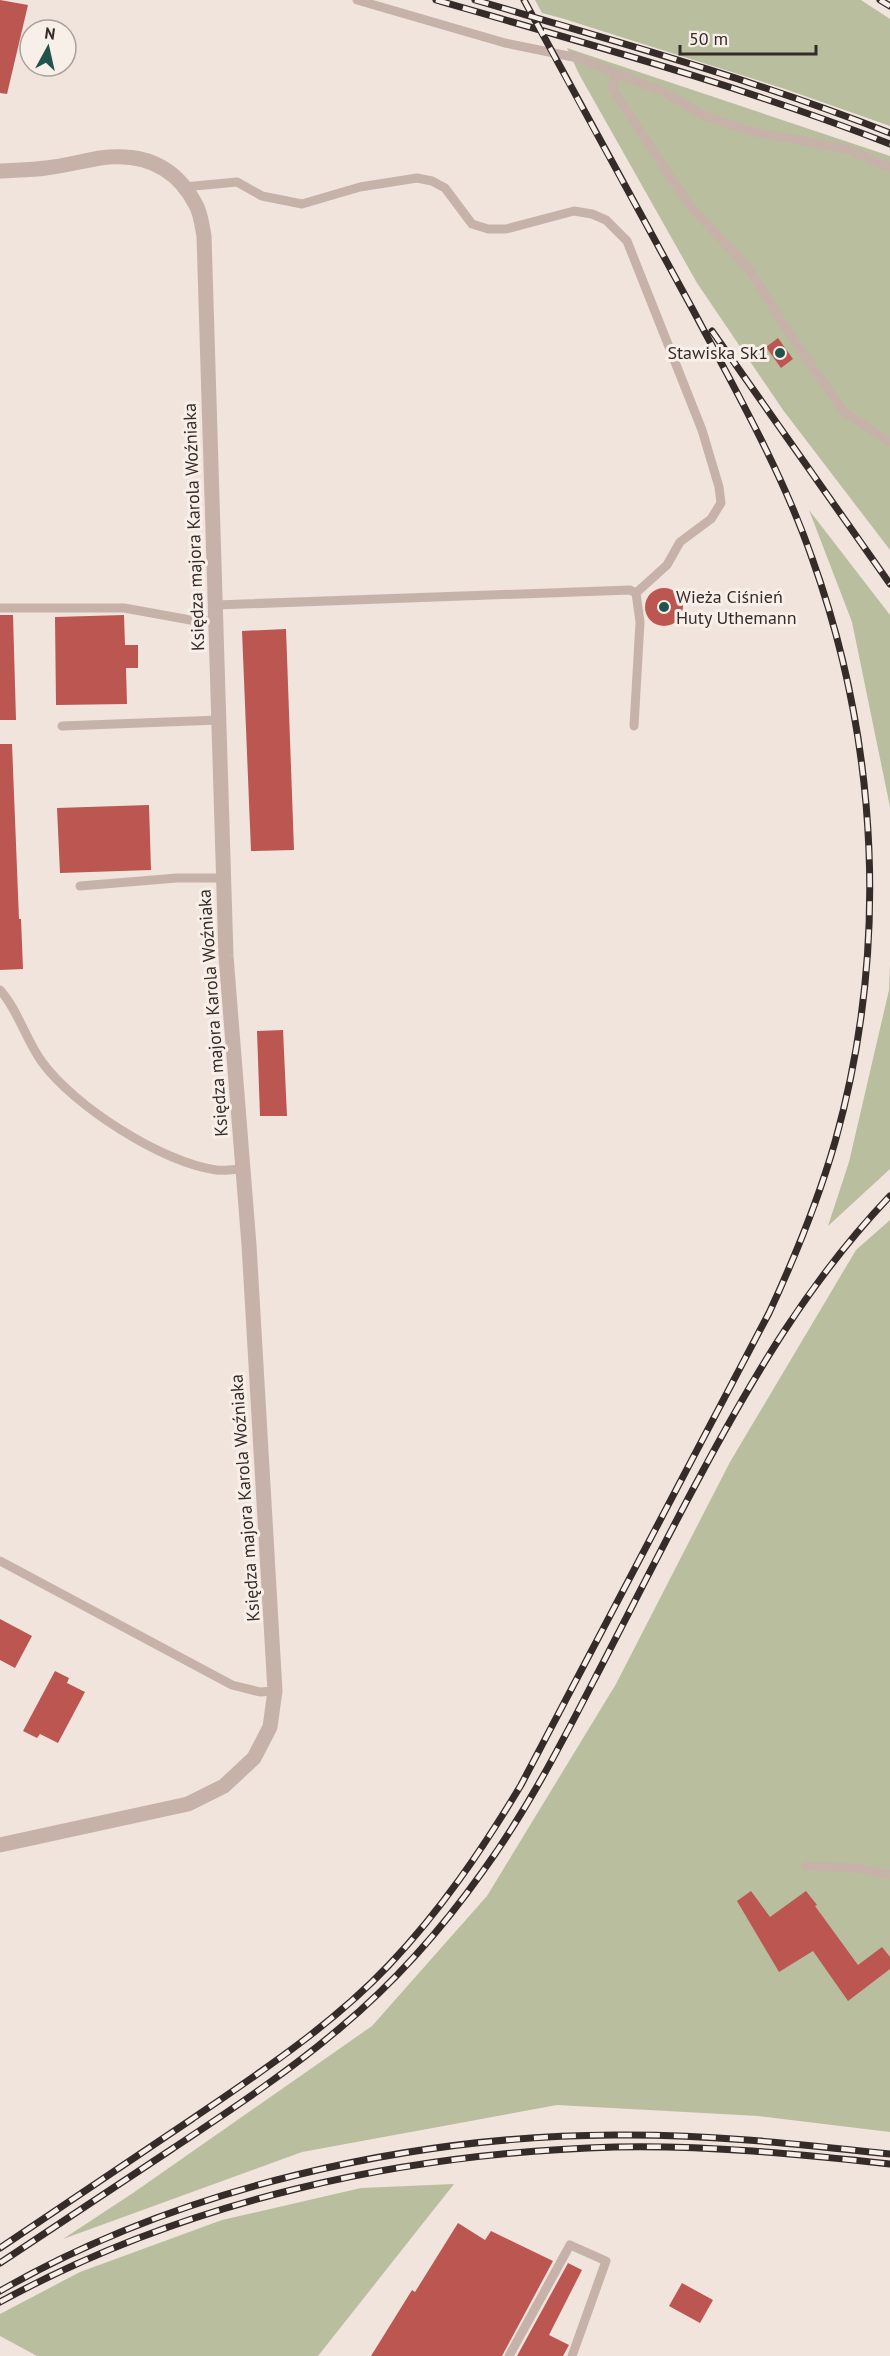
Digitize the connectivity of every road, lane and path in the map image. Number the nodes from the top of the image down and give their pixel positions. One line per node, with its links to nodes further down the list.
1 (357, 0): 2 (lane)
2 (616, 74): 3 (lane); 6 (lane)
3 (890, 168)
4 (0, 171): 5 (street, Księdza majora Karola Woźniaka)
5 (184, 187): 7 (lane); 8 (street, Księdza majora Karola Woźniaka)
6 (890, 442)
7 (636, 593): 8 (lane); 13 (lane)
8 (216, 605): 10 (street, Księdza majora Karola Woźniaka)
9 (0, 608): 10 (lane)
10 (216, 621): 11 (street, Księdza majora Karola Woźniaka)
11 (219, 720): 12 (lane); 14 (street, Księdza majora Karola Woźniaka)
12 (62, 726)
13 (634, 726)
14 (224, 878): 15 (lane); 17 (street, Księdza majora Karola Woźniaka)
15 (80, 885)
16 (0, 990): 17 (lane)
17 (243, 1169): 19 (street, Księdza majora Karola Woźniaka)
18 (0, 1561): 19 (lane)
19 (275, 1691): 20 (street, Księdza majora Karola Woźniaka)
20 (0, 1845)
21 (806, 1866): 22 (lane)
22 (890, 1875)
23 (509, 2356): 24 (lane)
24 (572, 2356)

